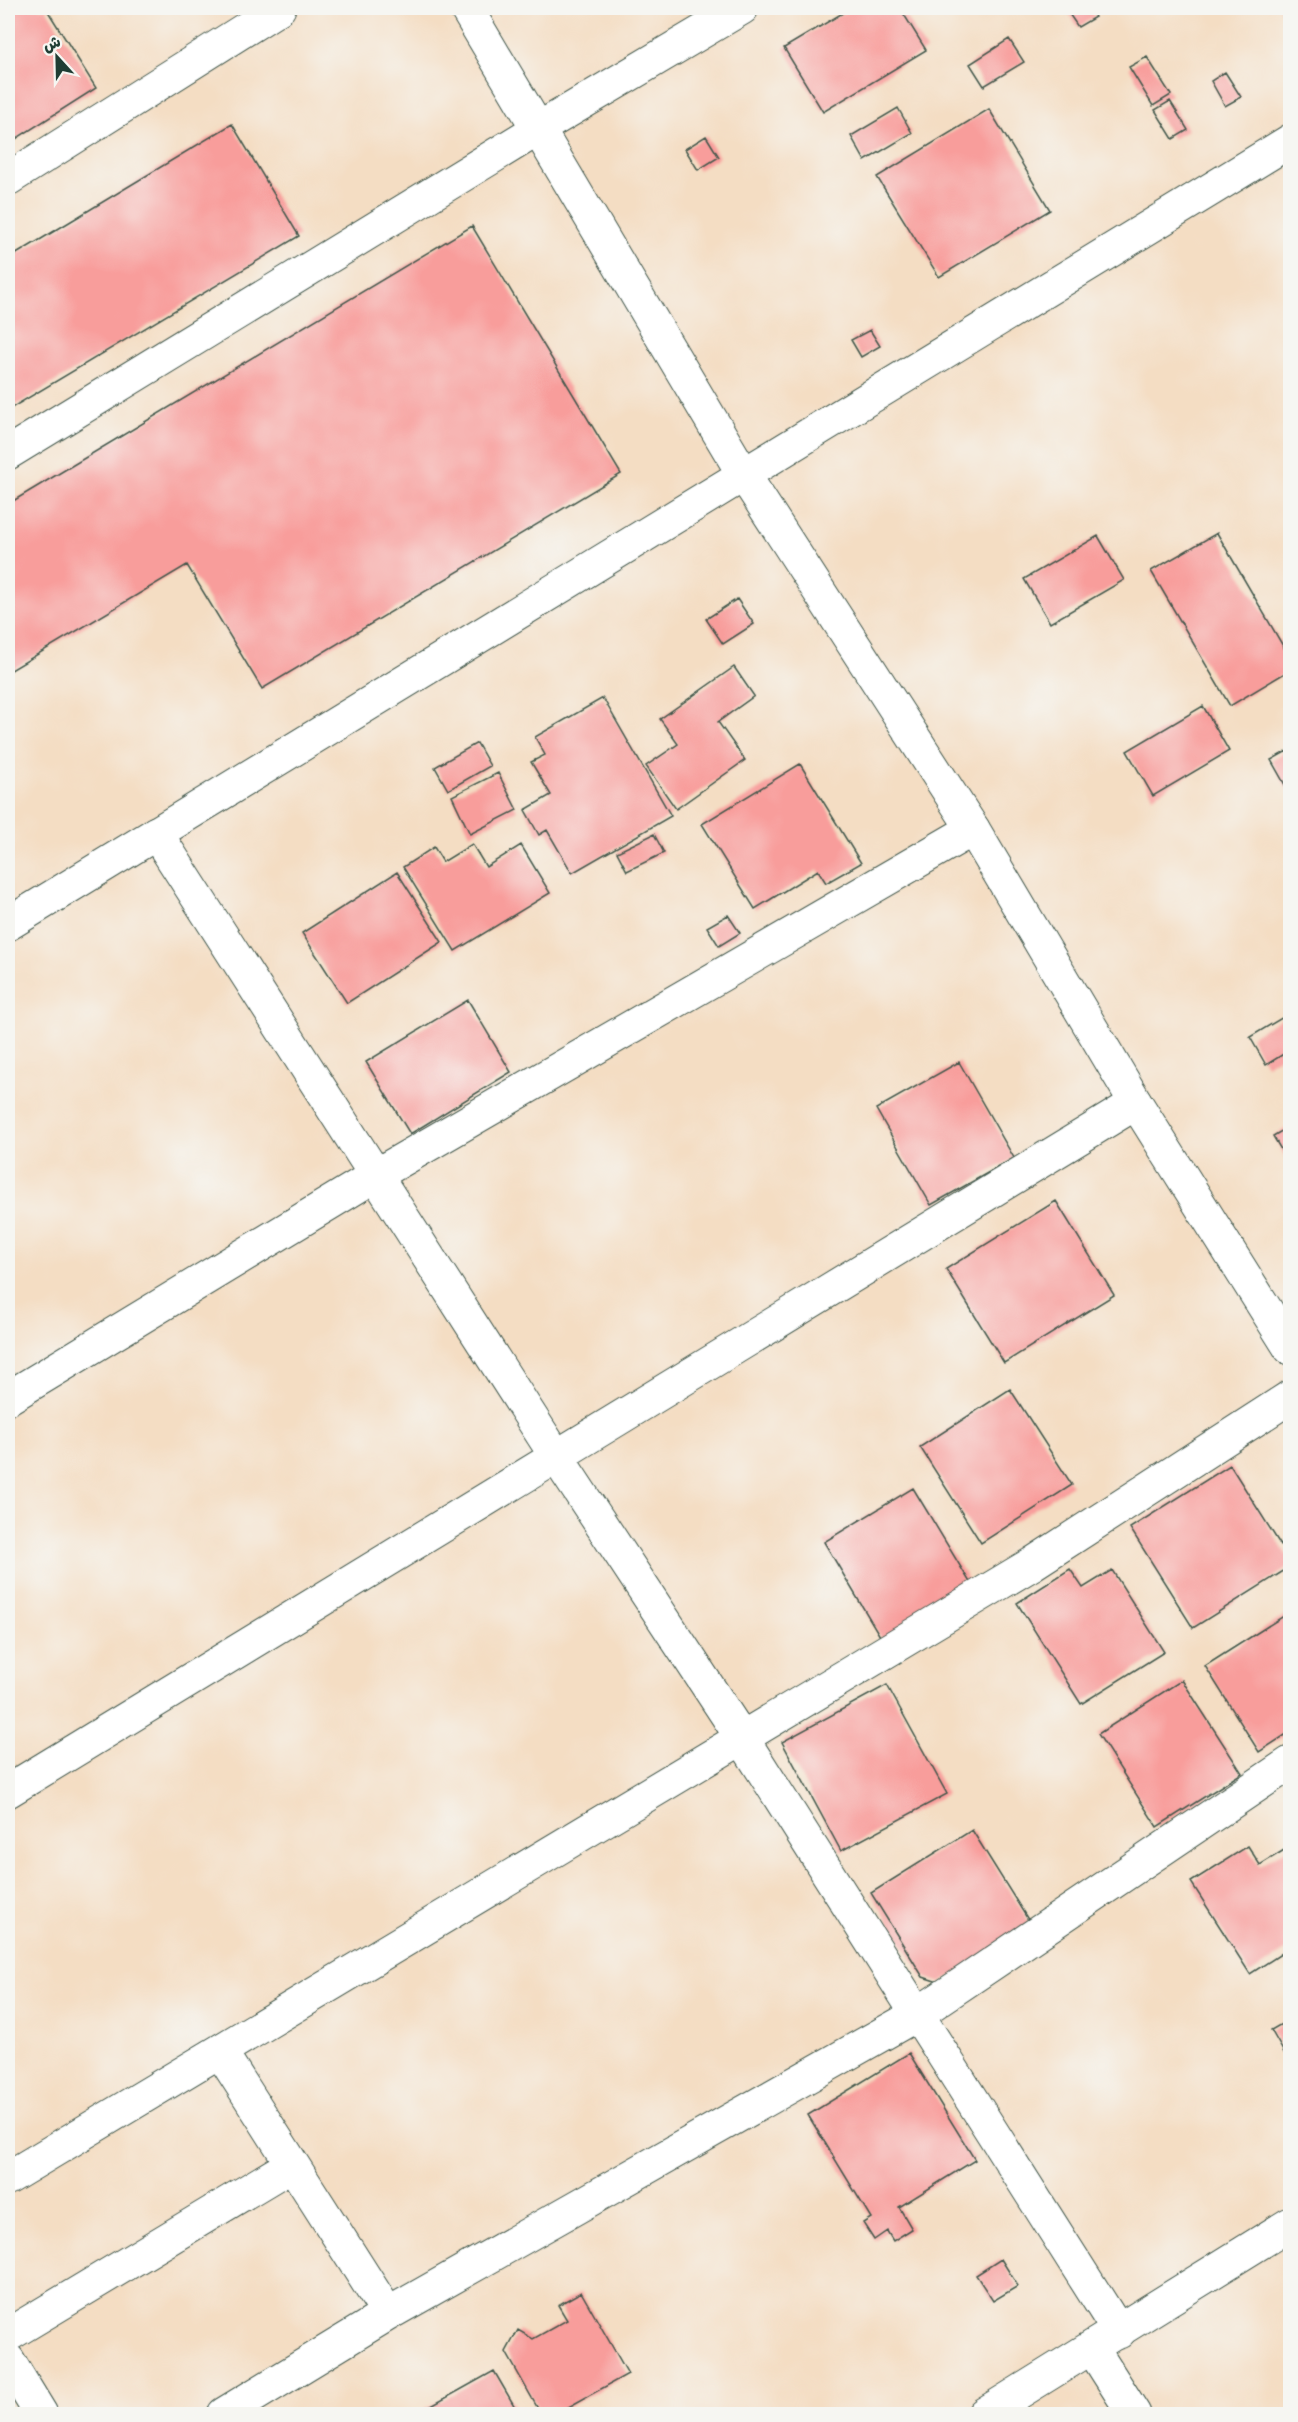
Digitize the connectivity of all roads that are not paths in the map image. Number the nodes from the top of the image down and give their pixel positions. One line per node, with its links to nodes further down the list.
1 (279, 8): 6 (street)
2 (466, 8): 4 (street)
3 (742, 8): 4 (street)
4 (538, 129): 7 (street); 8 (street)
5 (1290, 141): 8 (street)
6 (8, 179)
7 (8, 453)
8 (744, 475): 9 (street); 10 (street)
9 (973, 829): 12 (street); 13 (street)
10 (156, 833): 11 (street); 13 (street)
11 (8, 924)
12 (1136, 1103): 14 (street); 17 (street)
13 (376, 1175): 16 (street); 17 (street)
14 (1290, 1348)
15 (1290, 1397): 18 (street)
16 (8, 1398)
17 (556, 1456): 18 (street); 20 (street)
18 (742, 1738): 21 (street); 22 (street)
19 (1290, 1763): 21 (street)
20 (8, 1791)
21 (916, 2015): 26 (street); 28 (street)
22 (220, 2050): 23 (street); 24 (street)
23 (291, 2165): 26 (street); 27 (street)
24 (8, 2178)
25 (1290, 2224): 28 (street)
26 (388, 2314): 31 (street)
27 (8, 2335)
28 (1105, 2340): 32 (street); 33 (street)
29 (8, 2360): 30 (street)
30 (41, 2415)
31 (224, 2415)
32 (984, 2415)
33 (1134, 2415)

